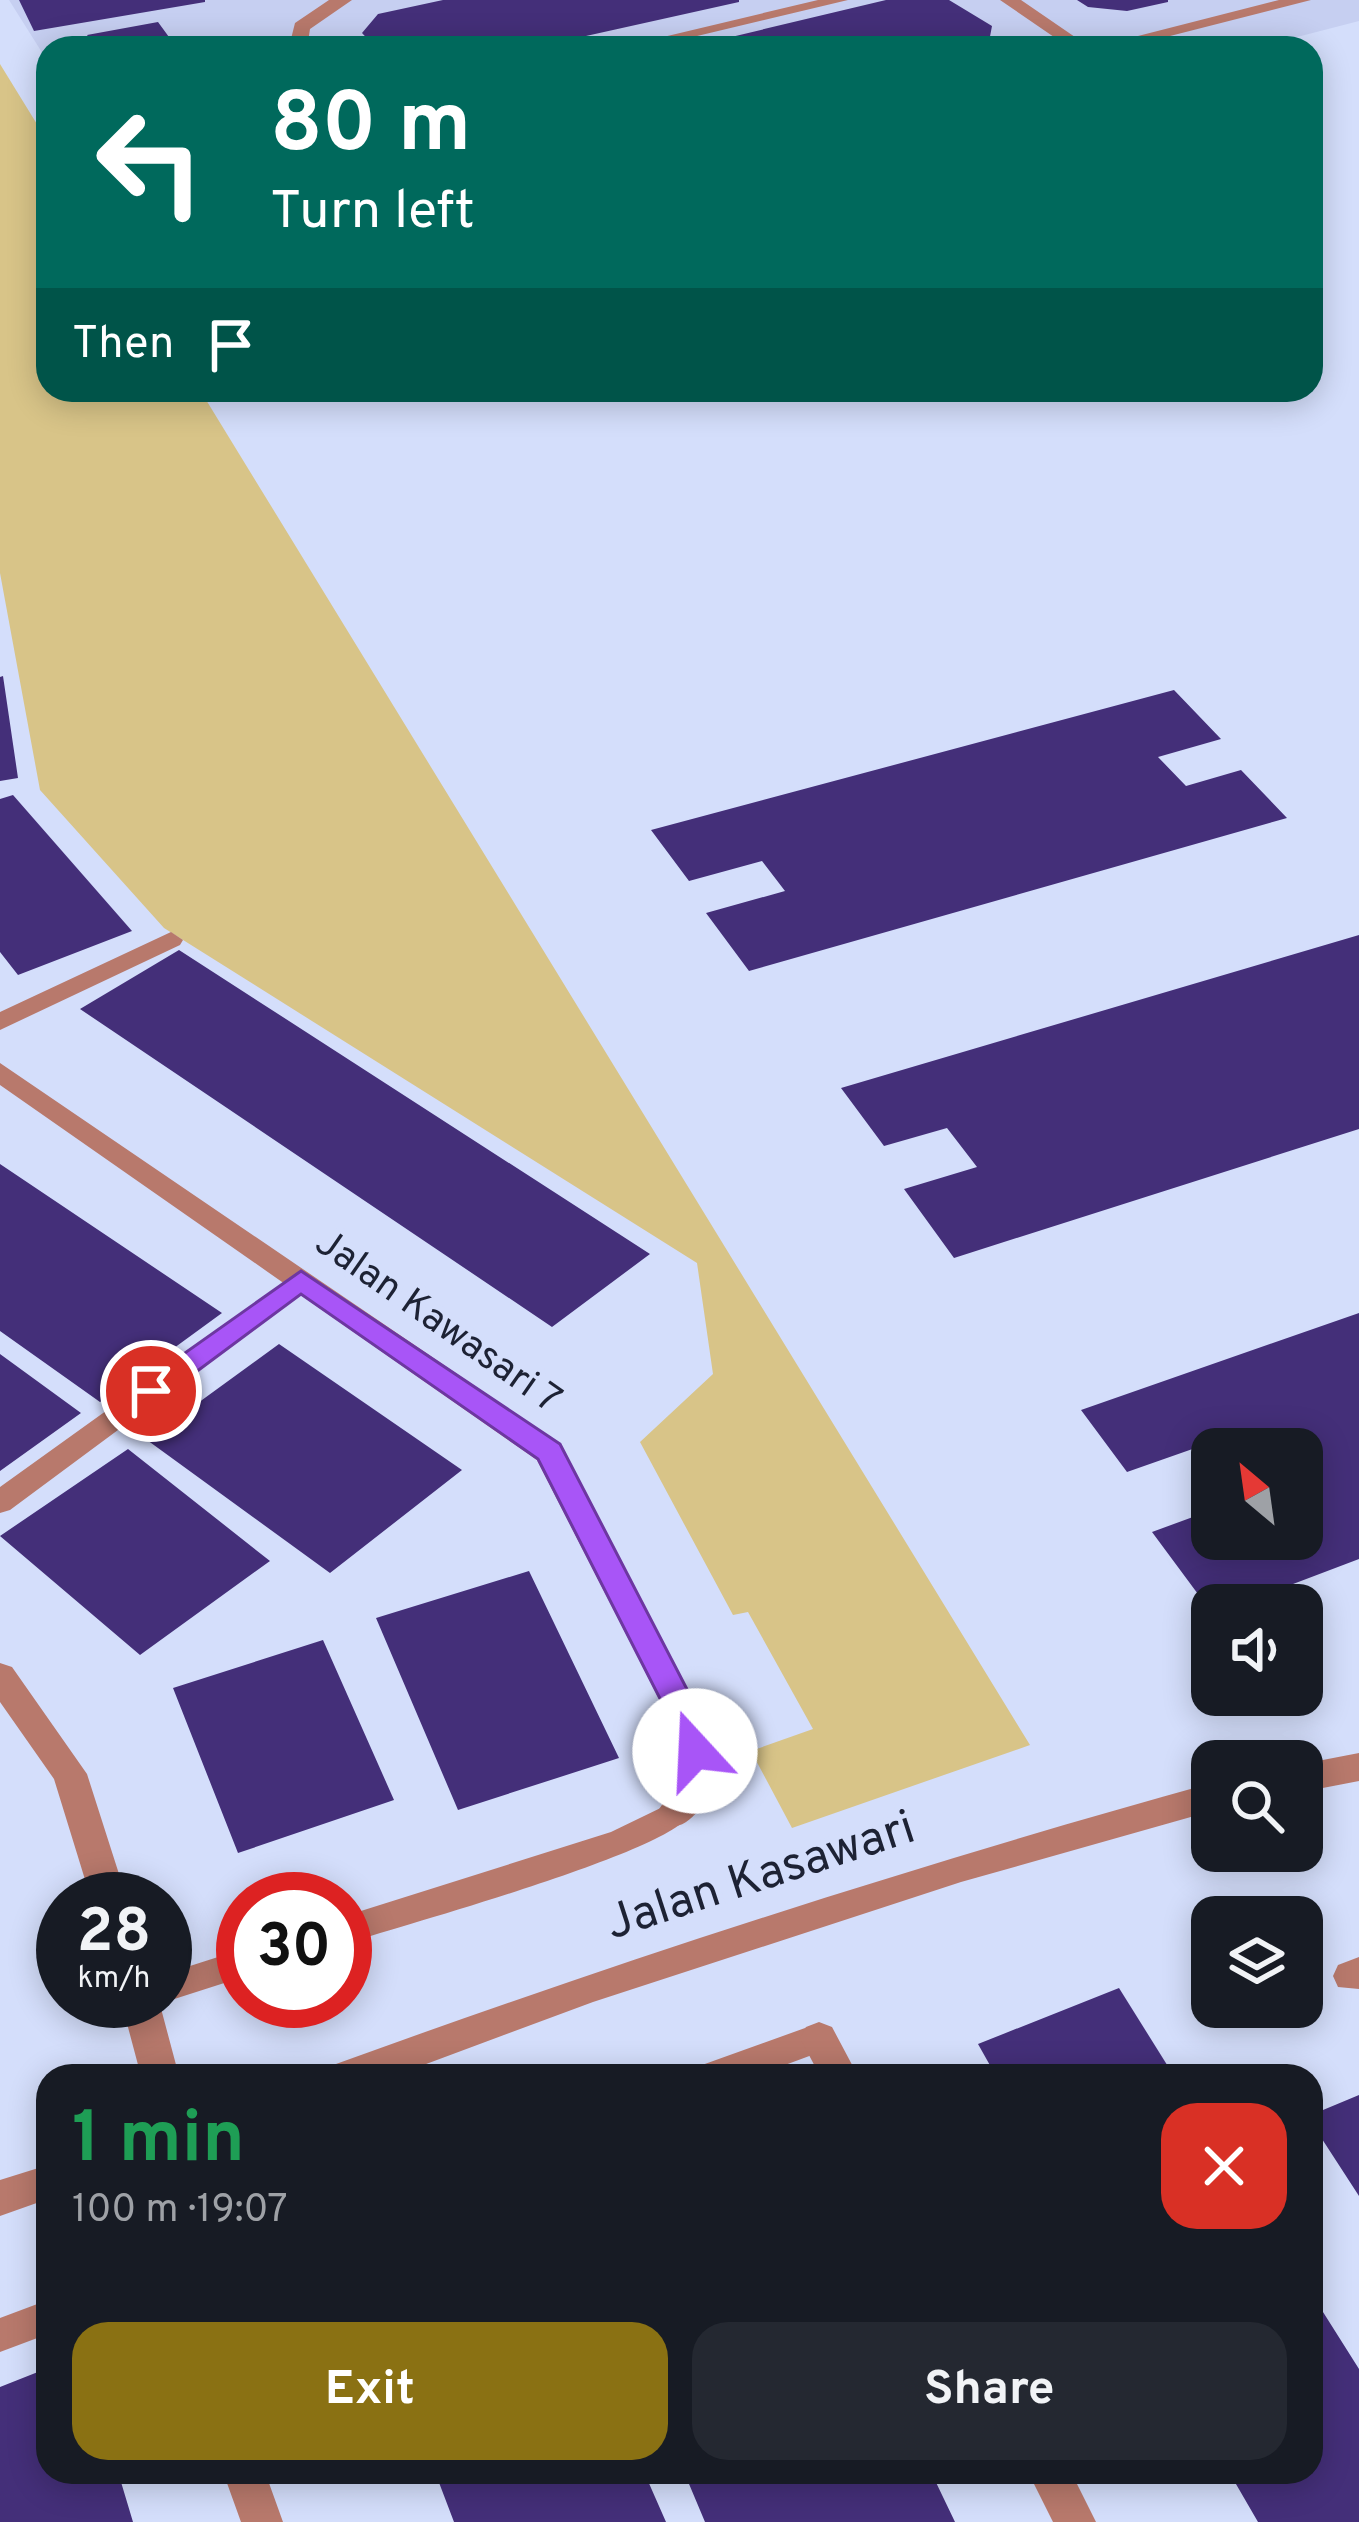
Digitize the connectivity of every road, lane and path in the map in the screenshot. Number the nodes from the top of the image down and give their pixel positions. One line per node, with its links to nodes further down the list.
1 (343, 0): 5 (street)
2 (839, 0): 6 (lane)
3 (1009, 0): 7 (street)
4 (1292, 1): 8 (street)
5 (300, 36)
6 (678, 36)
7 (1064, 36)
8 (1149, 36)
9 (171, 940): 10 (lane)
10 (0, 1022)
11 (0, 1072): 12 (street, Jalan Kawasari 7)
12 (301, 1280): 13 (lane); 18 (street, Jalan Kawasari 7)
13 (0, 1502)
14 (0, 1676): 19 (street)
15 (1359, 1767): 16 (street)
16 (1323, 1774)
17 (1191, 1803): 24 (street, Jalan Kasawari)
18 (673, 1815): 20 (lane)
19 (101, 1872)
20 (372, 1921)
21 (147, 2028): 23 (street)
22 (819, 2038): 25 (lane); 26 (street)
23 (157, 2064)
24 (382, 2064)
25 (747, 2064)
26 (833, 2064)
27 (36, 2186): 28 (street)
28 (0, 2198)
29 (36, 2322): 30 (lane)
30 (0, 2335)
31 (248, 2484): 33 (street)
32 (1054, 2484): 34 (street)
33 (262, 2522)
34 (1075, 2522)

